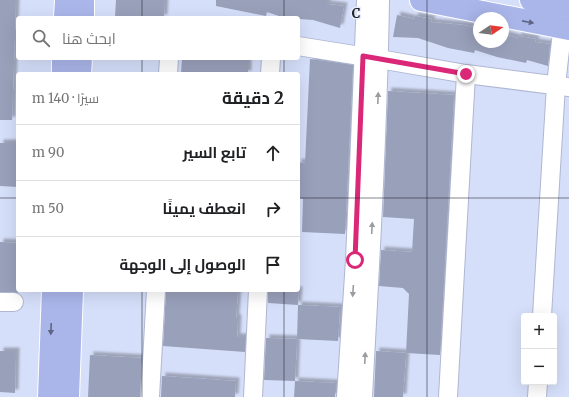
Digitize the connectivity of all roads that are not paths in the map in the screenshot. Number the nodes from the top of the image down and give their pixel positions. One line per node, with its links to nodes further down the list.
1 (66, 0): 8 (main road)
2 (83, 0): 9 (main road)
3 (366, 0): 12 (street)
4 (380, 0): 12 (street)
5 (421, 0): 10 (main road, one-way to 10)
6 (531, 0): 7 (main road)
7 (567, 4): 10 (street)
8 (65, 16)
9 (83, 16)
10 (565, 29): 22 (street)
11 (300, 46): 12 (street)
12 (371, 57): 21 (street); 33 (street, one-way to 33); 34 (street, one-way to 12)
13 (63, 60): 17 (main road)
14 (81, 60): 18 (main road)
15 (169, 60): 19 (street)
16 (271, 60): 20 (street)
17 (63, 72)
18 (80, 72)
19 (168, 72)
20 (270, 72)
21 (466, 74): 22 (street); 35 (street)
22 (562, 86): 27 (street)
23 (53, 292): 29 (main road, one-way to 29)
24 (72, 292): 30 (main road)
25 (156, 292): 31 (street)
26 (258, 292): 32 (street)
27 (542, 313)
28 (538, 385): 36 (street)
29 (48, 397)
30 (68, 397)
31 (150, 397)
32 (253, 397)
33 (346, 397)
34 (363, 397)
35 (448, 397)
36 (537, 397)

